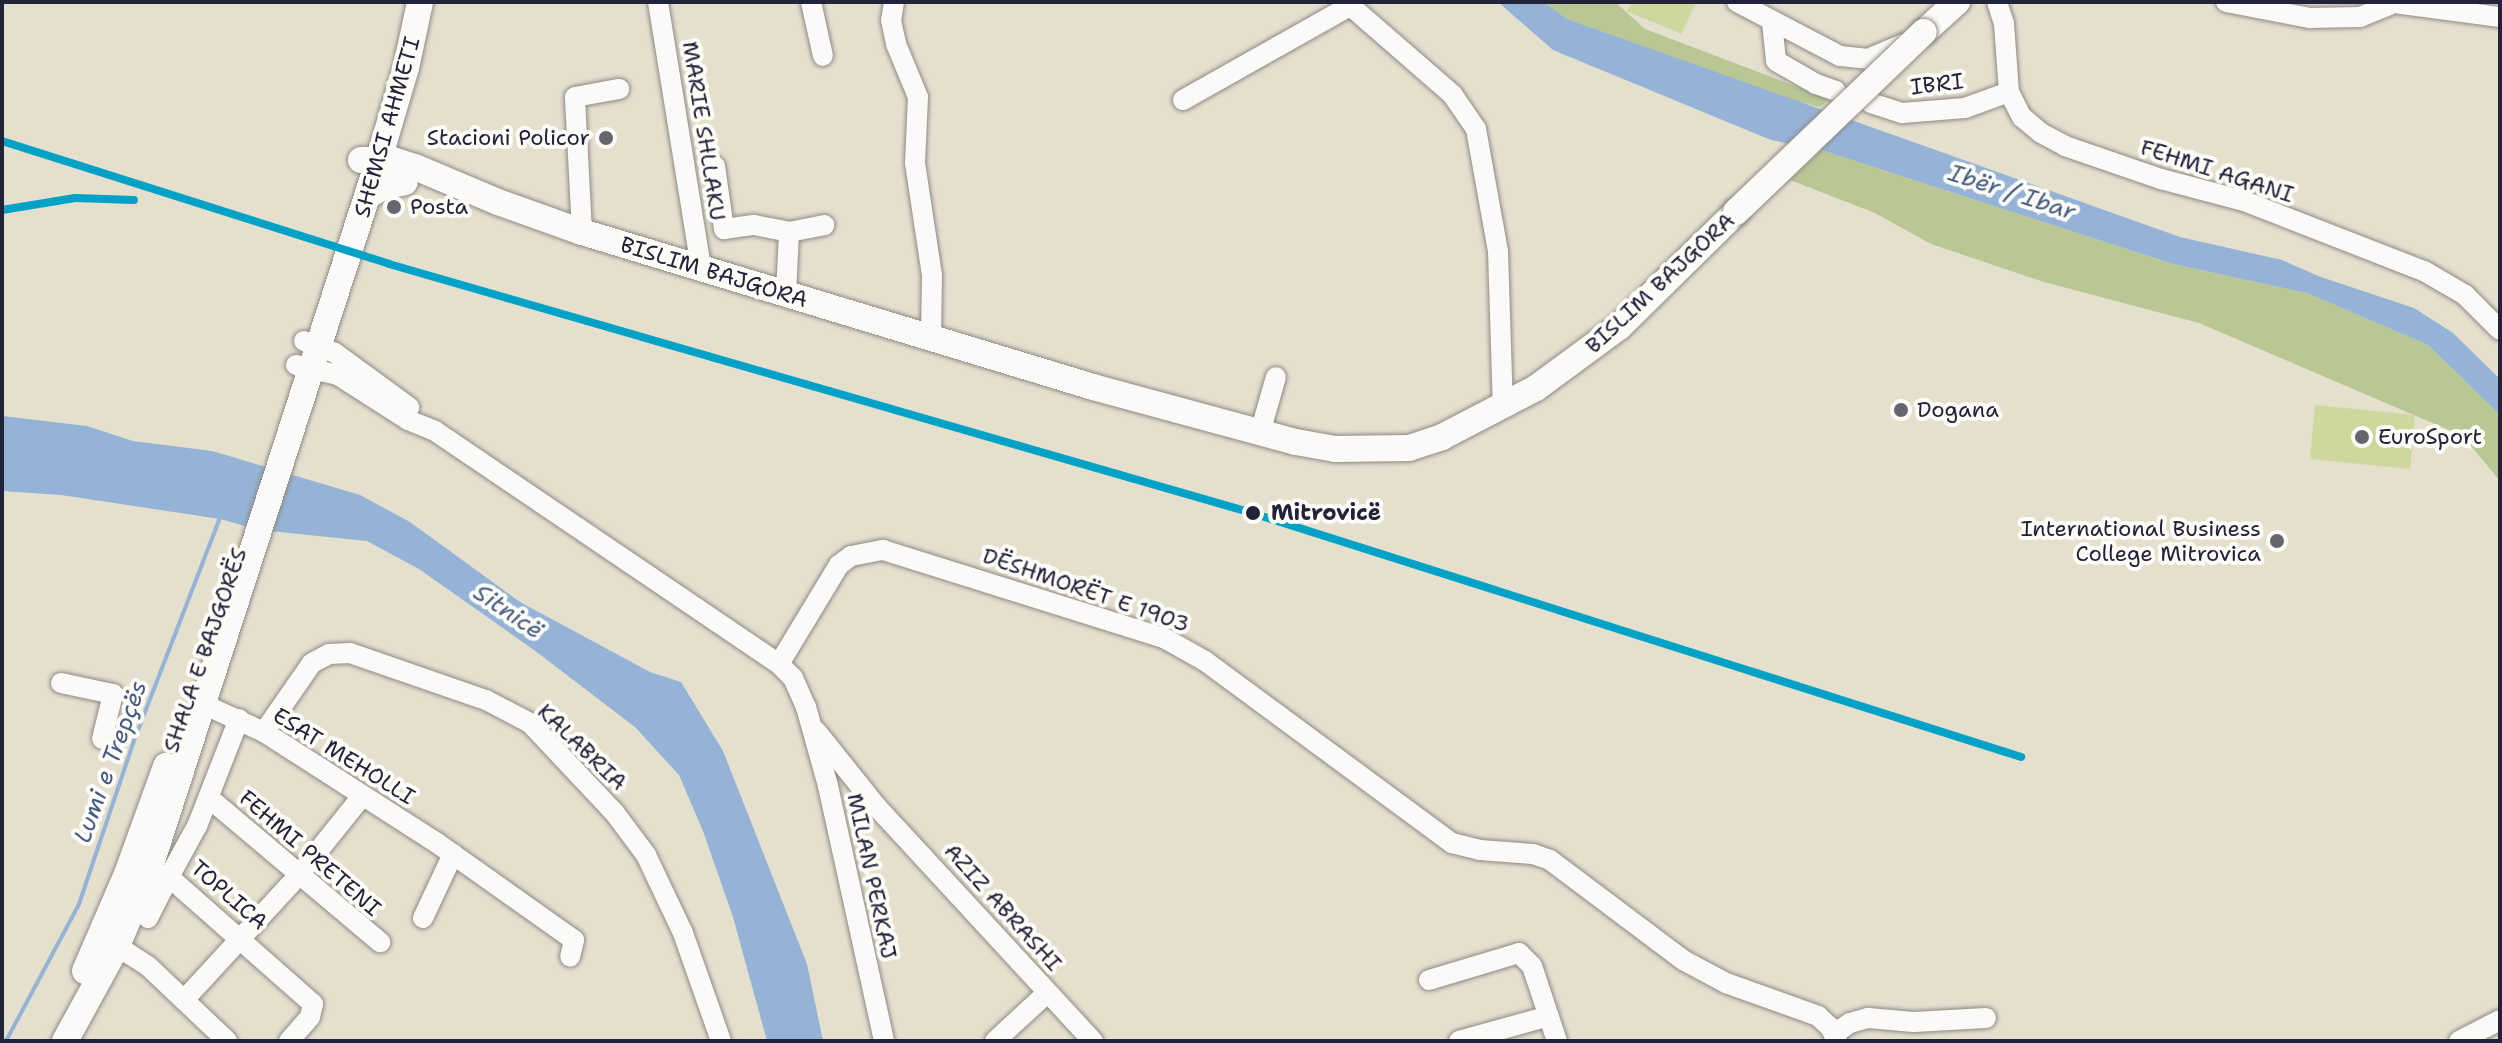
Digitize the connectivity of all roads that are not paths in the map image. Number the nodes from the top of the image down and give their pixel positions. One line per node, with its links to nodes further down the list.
1 (403, 2): 22 (main road, SHEMSI AHMETI)
2 (420, 2): 20 (main road, SHEMSI AHMETI)
3 (658, 2): 30 (street, MARIE SHLLAKU)
4 (811, 2): 15 (street)
5 (894, 2): 33 (street)
6 (1738, 2): 13 (street, IBRI)
7 (1957, 2): 14 (main road, BISLIM BAJGORA)
8 (1997, 2): 18 (street, FEHMI AGANI)
9 (2226, 2): 10 (street)
10 (2388, 3): 12 (street)
11 (1348, 4): 19 (street); 36 (street)
12 (2500, 17)
13 (1772, 22): 14 (street, IBRI); 17 (street)
14 (1924, 32): 36 (main road, BISLIM BAJGORA, bridge)
15 (823, 56)
16 (619, 89): 27 (street)
17 (1836, 91)
18 (2009, 92): 21 (street, IBRI); 32 (street, FEHMI AGANI)
19 (1183, 100)
20 (397, 101): 22 (main road, SHEMSI AHMETI); 24 (main road)
21 (1871, 103)
22 (372, 163): 24 (main road, BISLIM BAJGORA); 25 (main road, SHEMSI AHMETI); 29 (main road, SHEMSI AHMETI)
23 (715, 166): 28 (street)
24 (410, 174): 25 (main road); 27 (main road, BISLIM BAJGORA)
25 (367, 196): 29 (main road, SHEMSI AHMETI)
26 (824, 225): 28 (street)
27 (582, 232): 30 (main road, BISLIM BAJGORA)
28 (789, 232): 31 (street)
29 (341, 249): 34 (main road, SHALA E BAJGORËS)
30 (701, 267): 31 (main road, BISLIM BAJGORA)
31 (786, 294): 33 (main road, BISLIM BAJGORA)
32 (2500, 330)
33 (931, 336): 37 (main road, BISLIM BAJGORA)
34 (308, 356): 38 (main road, SHALA E BAJGORËS); 39 (street)
35 (1276, 377): 37 (street)
36 (1503, 407): 37 (main road, BISLIM BAJGORA)
37 (1260, 433)
38 (222, 628): 41 (main road, SHALA E BAJGORËS); 58 (main road, SHALA E BAJGORËS)
39 (779, 664): 43 (street, AZIZ ABRASHI); 65 (street, DËSHMORËT E 1903)
40 (61, 683): 45 (street)
41 (205, 705): 42 (street, ESAT MEHOLLI); 58 (main road, SHALA E BAJGORËS)
42 (239, 719): 44 (street, ESAT MEHOLLI); 47 (street, TOPLICA)
43 (809, 721): 48 (street, AZIZ ABRASHI); 49 (street, MILAN PERKAJ)
44 (264, 732): 46 (street, ESAT MEHOLLI); 70 (street, KALABRIA)
45 (102, 739)
46 (362, 796): 50 (street, ESAT MEHOLLI); 51 (street)
47 (209, 798): 51 (street, FEHMI PRETENI); 52 (street, TOPLICA)
48 (876, 806): 49 (street); 60 (street, AZIZ ABRASHI)
49 (833, 814): 71 (street, MILAN PERKAJ)
50 (453, 854): 54 (street); 57 (street, ESAT MEHOLLI)
51 (298, 876): 55 (street); 56 (street, FEHMI PRETENI)
52 (169, 877): 53 (street); 55 (street, TOPLICA)
53 (148, 918)
54 (423, 918)
55 (241, 938): 61 (street); 69 (street, TOPLICA)
56 (380, 942)
57 (570, 957)
58 (104, 959): 61 (street); 67 (main road, SHALA E BAJGORËS); 68 (main road, SHALA E BAJGORËS)
59 (1429, 980): 62 (street)
60 (1047, 993): 72 (street); 73 (street, AZIZ ABRASHI)
61 (184, 1000): 66 (street)
62 (1549, 1016): 74 (street); 75 (street)
63 (1986, 1018): 65 (street, DËSHMORËT E 1903)
64 (2500, 1020): 76 (street)
65 (1835, 1038)
66 (221, 1039)
67 (47, 1041)
68 (65, 1041)
69 (289, 1041)
70 (721, 1041)
71 (884, 1041)
72 (995, 1041)
73 (1093, 1041)
74 (1459, 1041)
75 (1557, 1041)
76 (2459, 1041)

